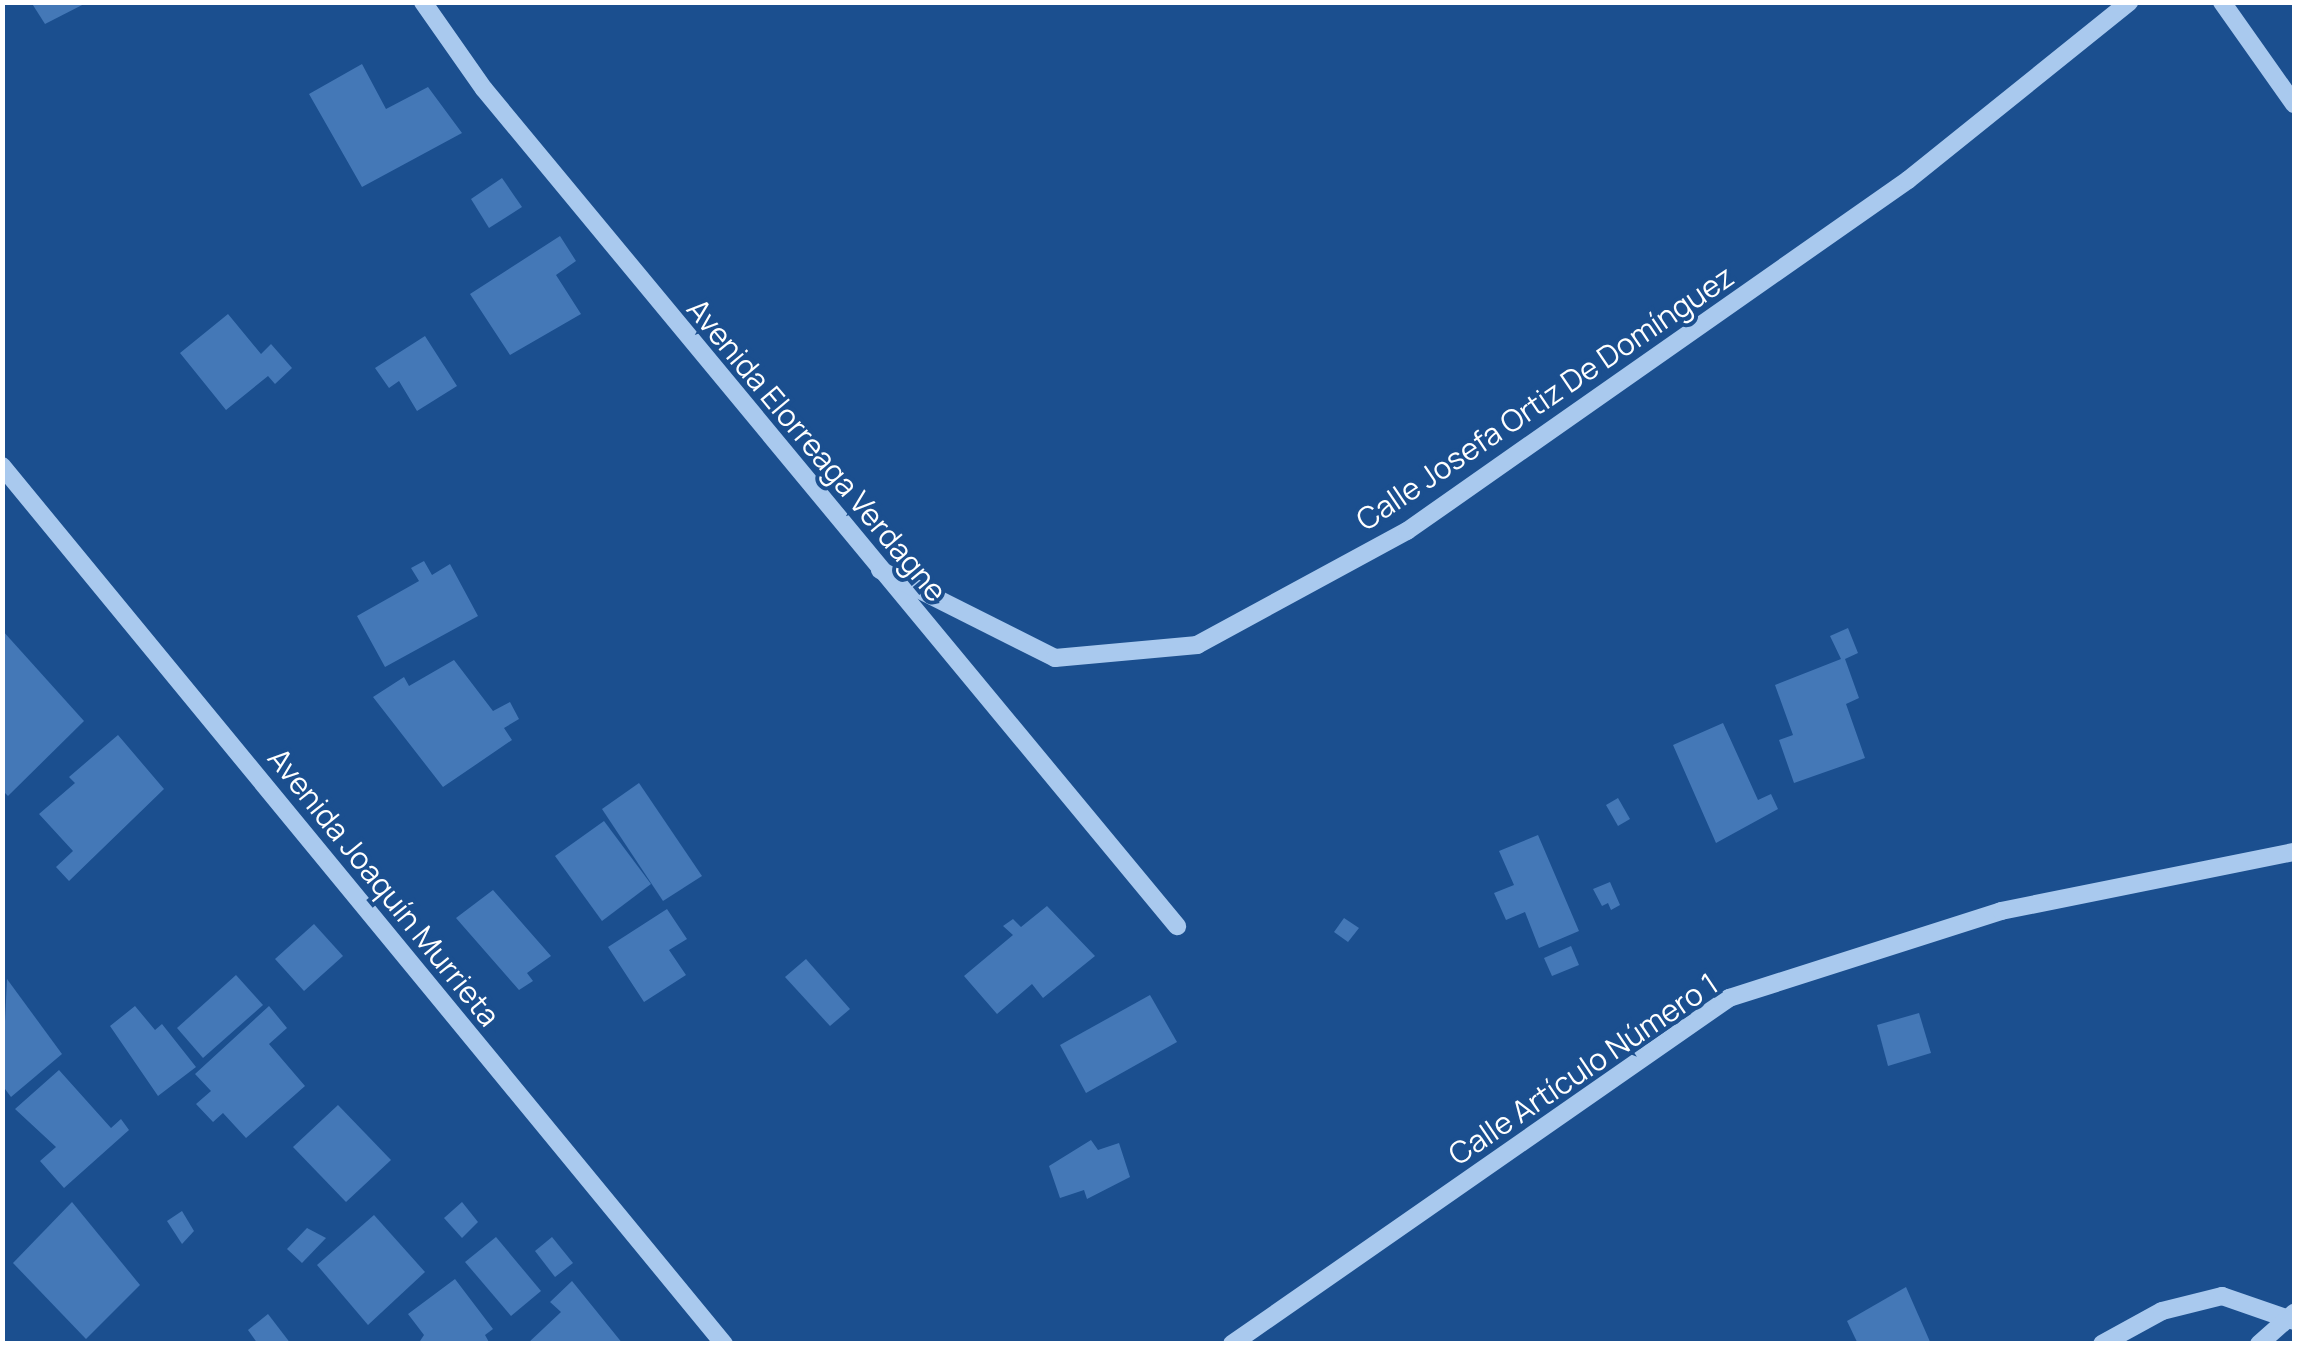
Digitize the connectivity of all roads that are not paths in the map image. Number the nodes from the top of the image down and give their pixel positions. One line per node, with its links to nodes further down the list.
1 (423, 2): 6 (street, Avenida Elorreaga Verdagne)
2 (2128, 2): 6 (street, Calle Josefa Ortiz De Domínguez)
3 (2222, 2): 4 (street)
4 (2294, 104)
5 (2, 466): 10 (street, Avenida Joaquín Murrieta)
6 (880, 570): 8 (street, Avenida Elorreaga Verdagne)
7 (2294, 852): 11 (street, Calle Artículo Número 1)
8 (1177, 926)
9 (2293, 1316): 12 (street); 13 (street)
10 (724, 1344)
11 (1232, 1344)
12 (2102, 1344)
13 (2259, 1344)

